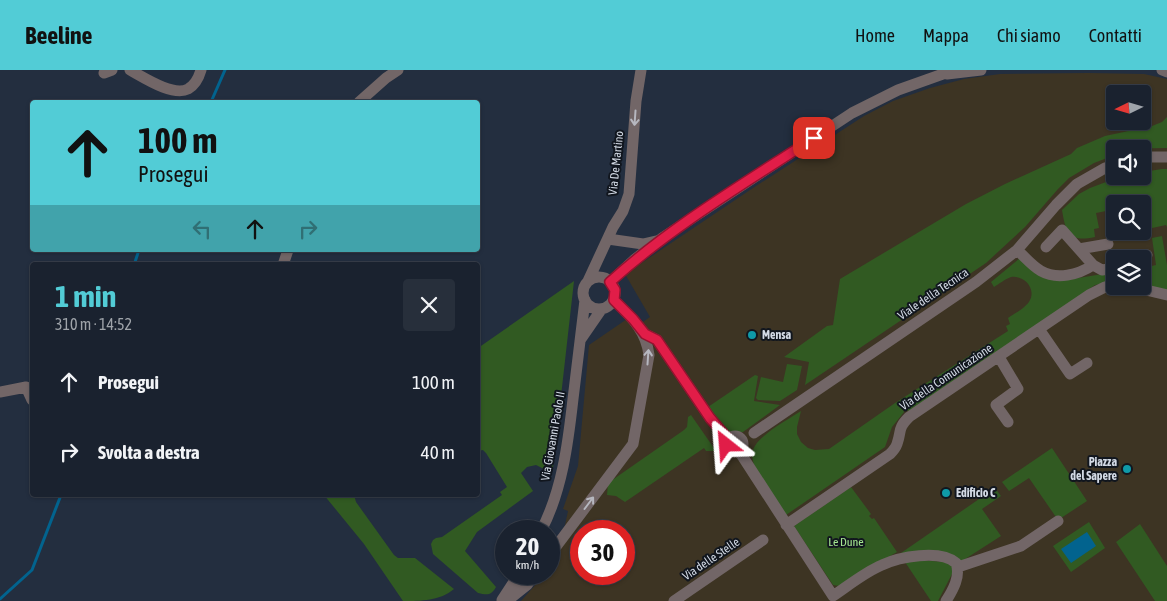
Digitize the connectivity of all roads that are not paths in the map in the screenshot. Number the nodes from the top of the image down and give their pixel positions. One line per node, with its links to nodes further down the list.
1 (130, 70): 2 (street)
2 (202, 70)
3 (398, 70): 9 (street)
4 (641, 70): 14 (street, Via De Martino, one-way to 14)
5 (981, 70): 7 (street)
6 (1162, 70): 8 (street)
7 (950, 72): 13 (street)
8 (1167, 72)
9 (361, 100)
10 (1151, 157): 11 (street)
11 (1167, 157)
12 (1106, 168): 18 (street, Viale della Tecnica)
13 (662, 238): 14 (street); 22 (street)
14 (608, 239): 21 (street, Via De Martino)
15 (1108, 244): 17 (street)
16 (1046, 247): 17 (street)
17 (1079, 249): 19 (street)
18 (1017, 250): 19 (street); 37 (street, Viale della Tecnica)
19 (1093, 266): 20 (street)
20 (1106, 269)
21 (588, 282): 22 (street); 26 (street)
22 (610, 282): 27 (street)
23 (1106, 287): 29 (street, Via della Comunicazione)
24 (1151, 291): 25 (street)
25 (1167, 295)
26 (584, 300): 28 (street); 31 (street, Via Giovanni Paolo II)
27 (614, 300): 28 (street); 30 (street)
28 (601, 310): 31 (street, Via Giovanni Paolo II)
29 (1039, 330): 32 (street, Via della Comunicazione); 33 (street)
30 (645, 334): 37 (street); 42 (street, one-way to 30)
31 (580, 342): 38 (street, Via Giovanni Paolo II)
32 (999, 357): 36 (street); 40 (street, Via della Comunicazione)
33 (1087, 363)
34 (0, 392): 35 (street)
35 (30, 396)
36 (1008, 422)
37 (737, 444): 40 (street)
38 (547, 520)
39 (1058, 521): 43 (street)
40 (786, 525): 43 (street)
41 (763, 540): 48 (street, Via delle Stelle)
42 (560, 541)
43 (958, 567): 49 (street)
44 (512, 585): 46 (street)
45 (527, 585): 47 (street)
46 (501, 601)
47 (506, 601)
48 (674, 601)
49 (946, 601)

